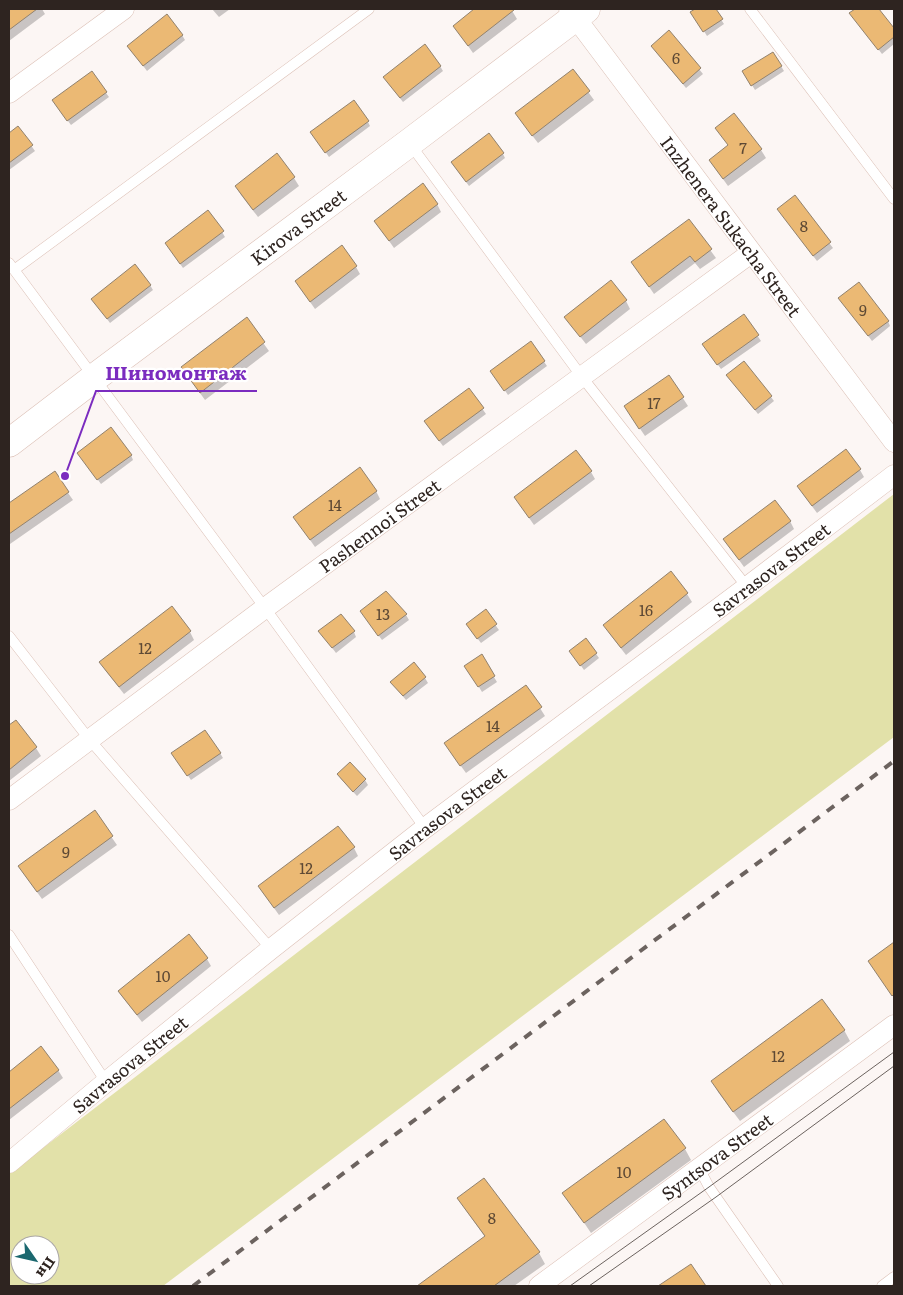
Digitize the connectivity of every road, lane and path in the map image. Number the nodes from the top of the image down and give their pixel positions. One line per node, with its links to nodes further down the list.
1 (124, 9): 5 (street)
2 (369, 9): 9 (lane)
3 (750, 9): 7 (lane)
4 (577, 11): 6 (main road, Kirova Street); 8 (street, Inzhenera Sukacha Street)
5 (9, 93)
6 (409, 143): 10 (lane); 11 (main road, Kirova Street)
7 (894, 199)
8 (752, 253): 10 (street, Pashennoi Street); 12 (street, Inzhenera Sukacha Street)
9 (11, 267): 11 (lane)
10 (582, 377): 15 (lane); 16 (street, Pashennoi Street)
11 (94, 378): 13 (main road, Kirova Street); 16 (lane)
12 (894, 442)
13 (9, 443)
14 (894, 475): 15 (street, Savrasova Street)
15 (747, 588): 20 (street, Savrasova Street)
16 (265, 608): 18 (street, Pashennoi Street); 20 (lane)
17 (9, 636): 18 (lane)
18 (90, 739): 19 (street, Pashennoi Street); 22 (lane)
19 (9, 800)
20 (425, 828): 22 (street, Savrasova Street)
21 (9, 935): 24 (lane)
22 (271, 949): 24 (street, Savrasova Street)
23 (894, 1025): 26 (street, Syntsova Street)
24 (106, 1082): 25 (street, Savrasova Street)
25 (9, 1162)
26 (699, 1168): 28 (street, Syntsova Street); 29 (lane)
27 (894, 1277): 30 (lane)
28 (539, 1286)
29 (778, 1286)
30 (882, 1286)

